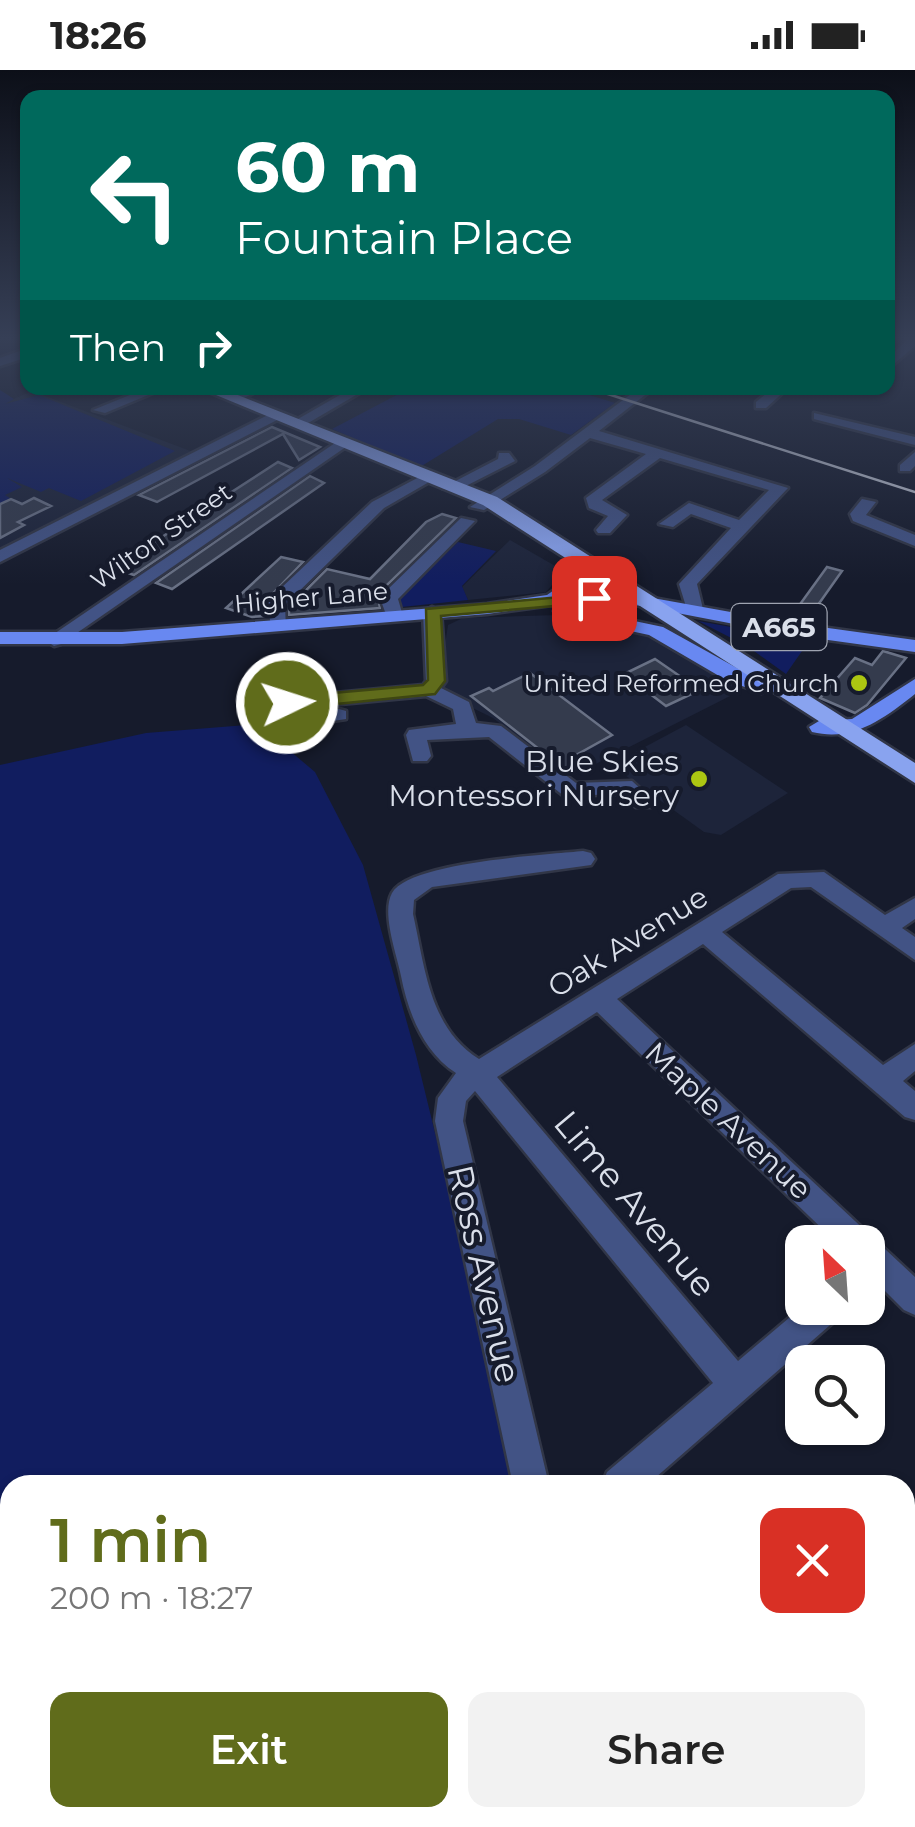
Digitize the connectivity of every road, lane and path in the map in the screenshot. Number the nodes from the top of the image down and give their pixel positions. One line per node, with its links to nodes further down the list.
1 (263, 421): 20 (street)
2 (293, 421): 6 (highway)
3 (302, 421): 6 (street)
4 (604, 421): 7 (street)
5 (838, 421): 8 (street)
6 (298, 423): 9 (highway)
7 (588, 433): 10 (street); 15 (street)
8 (915, 441)
9 (346, 442): 12 (highway); 30 (street, Wilton Street)
10 (656, 454): 17 (street); 18 (street)
11 (504, 456): 13 (street)
12 (428, 478): 13 (highway); 28 (street)
13 (450, 488): 15 (highway)
14 (868, 502): 19 (street)
15 (473, 518): 21 (highway); 22 (highway); 27 (street)
16 (667, 524): 17 (street)
17 (743, 526): 25 (street)
18 (604, 530)
19 (915, 540)
20 (0, 557)
21 (584, 574): 22 (highway); 23 (main road)
22 (635, 599): 23 (main road, Higher Lane / A665); 25 (main road, A665); 34 (highway); 39 (highway)
23 (552, 600): 24 (main road, Higher Lane / A665)
24 (487, 609): 26 (main road, Higher Lane / A665); 34 (main road)
25 (694, 609): 31 (main road, A665)
26 (432, 612): 27 (main road, Higher Lane / A665); 35 (street)
27 (394, 616): 28 (main road, Higher Lane / A665)
28 (278, 626): 30 (main road, Higher Lane / A665)
29 (0, 638): 30 (main road, Higher Lane / A665)
30 (54, 640)
31 (915, 646)
32 (258, 675): 37 (street)
33 (915, 684): 38 (main road)
34 (760, 687): 39 (highway)
35 (429, 690): 37 (street); 40 (street)
36 (349, 714): 37 (street)
37 (296, 718)
38 (874, 718): 39 (main road); 42 (main road)
39 (831, 728): 42 (highway); 44 (highway)
40 (468, 730): 41 (street); 45 (street)
41 (420, 756)
42 (887, 757): 43 (highway)
43 (915, 775)
44 (915, 791)
45 (644, 802)
46 (583, 859): 53 (street, Lime Avenue)
47 (915, 907): 48 (street)
48 (884, 928): 49 (street, Oak Avenue); 50 (street)
49 (704, 932): 51 (street, Oak Avenue); 54 (street)
50 (915, 950)
51 (600, 999): 53 (street, Oak Avenue); 56 (street, Maple Avenue)
52 (915, 1055): 54 (street)
53 (476, 1072): 60 (street, Lime Avenue); 61 (street, Ross Avenue)
54 (883, 1081): 55 (street)
55 (915, 1108)
56 (834, 1225)
57 (885, 1273): 58 (street, Maple Avenue)
58 (915, 1299)
59 (806, 1325): 60 (street)
60 (736, 1385): 62 (street)
61 (528, 1475)
62 (632, 1475)

